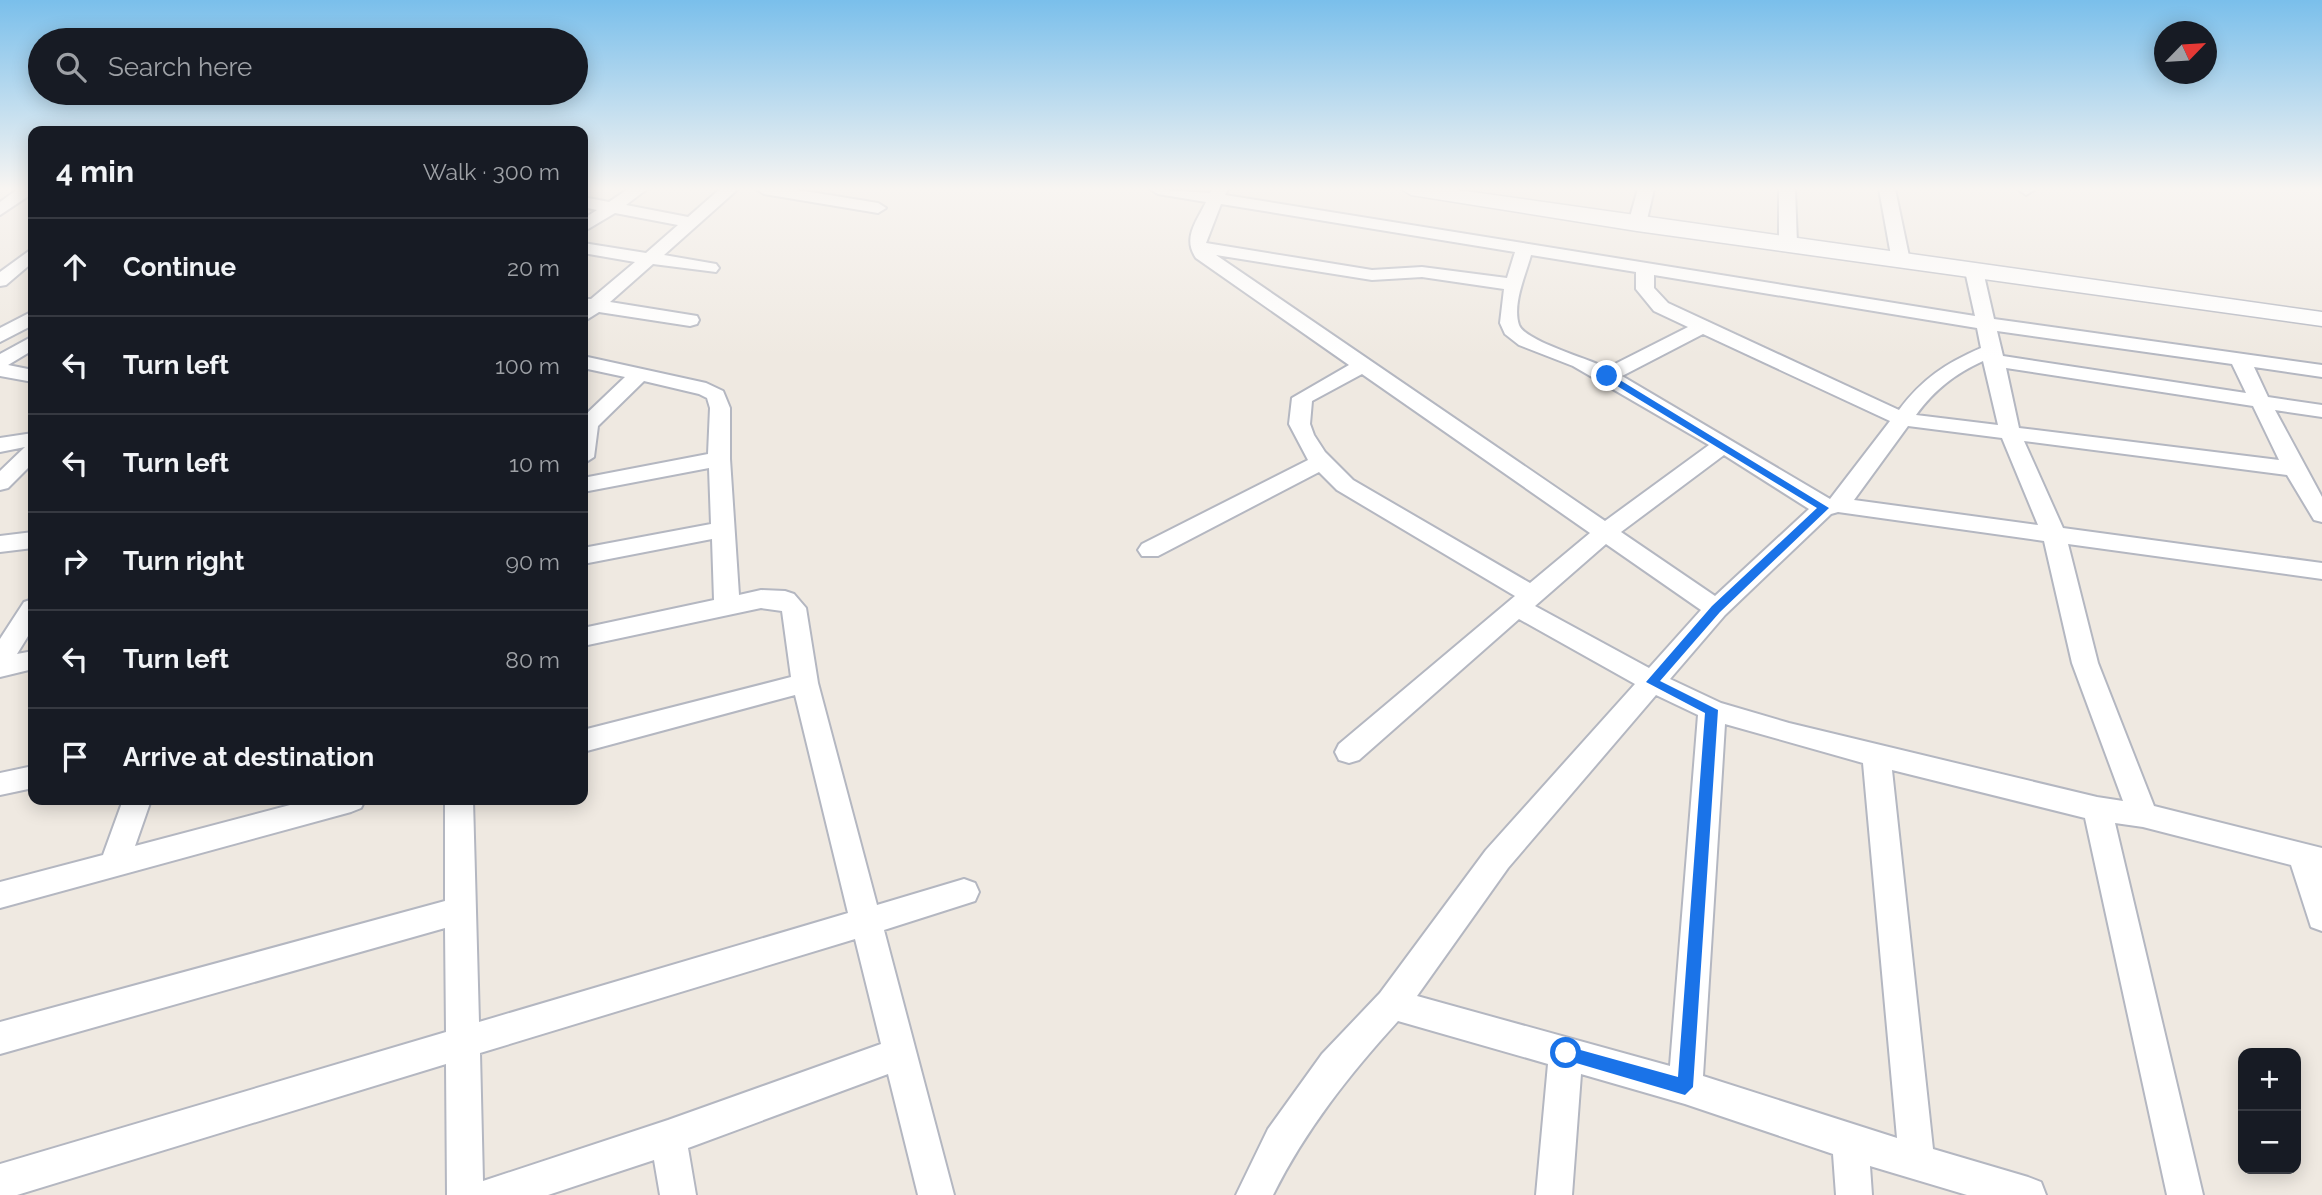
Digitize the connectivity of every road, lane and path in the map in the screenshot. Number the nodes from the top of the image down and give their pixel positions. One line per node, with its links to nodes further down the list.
1 (663, 245): 9 (street)
2 (1512, 245): 6 (street)
3 (1793, 245): 10 (street)
4 (1898, 245): 10 (street)
5 (1196, 247): 15 (street); 29 (street)
6 (1525, 247): 12 (street); 15 (street)
7 (588, 249): 9 (street)
8 (28, 257): 14 (street)
9 (646, 259): 11 (street); 16 (street)
10 (1901, 261): 13 (street)
11 (710, 268)
12 (1646, 268): 18 (street); 22 (street)
13 (1976, 280): 18 (street); 19 (street)
14 (0, 281)
15 (1515, 285): 34 (street)
16 (588, 307)
17 (588, 308): 21 (street)
18 (1985, 319): 25 (street); 26 (street)
19 (2322, 319)
20 (28, 320): 23 (street)
21 (690, 320)
22 (1700, 328): 34 (street); 37 (street)
23 (0, 337)
24 (28, 345): 27 (street)
25 (1991, 356): 35 (street); 37 (street); 39 (street)
26 (2240, 360): 31 (street); 35 (street)
27 (0, 362)
28 (588, 363): 33 (street)
29 (1363, 366): 45 (street); 52 (street)
30 (0, 370): 32 (street)
31 (2322, 371)
32 (28, 375)
33 (639, 375): 38 (street); 44 (street)
34 (1607, 376): 42 (street)
35 (2262, 404): 36 (street); 46 (street)
36 (2322, 411)
37 (1902, 419): 39 (street); 49 (street)
38 (588, 424)
39 (2010, 433): 46 (street); 53 (street)
40 (28, 440): 41 (street)
41 (0, 445)
42 (1722, 446): 49 (street); 52 (street)
43 (28, 456): 47 (street)
44 (719, 459): 48 (street); 51 (street)
45 (1321, 462): 56 (street); 59 (street)
46 (2294, 469): 50 (street)
47 (0, 483)
48 (588, 484)
49 (1831, 506): 53 (street); 61 (street)
50 (2322, 515)
51 (723, 529): 57 (street); 60 (street)
52 (1604, 533): 59 (street); 61 (street)
53 (2054, 534): 58 (street); 79 (street)
54 (28, 541): 55 (street)
55 (0, 544)
56 (1150, 550)
57 (588, 555)
58 (2322, 571)
59 (1524, 601): 68 (street); 71 (street)
60 (727, 606): 63 (street); 67 (street)
61 (1716, 609): 68 (street)
62 (28, 616): 64 (street)
63 (588, 636)
64 (0, 660)
65 (28, 661): 66 (street)
66 (0, 667)
67 (805, 682): 70 (street); 86 (street)
68 (1652, 682): 69 (street); 87 (street)
69 (1712, 710): 72 (street); 92 (street)
70 (588, 740)
71 (1349, 752)
72 (1876, 754): 78 (street); 95 (street)
73 (28, 779): 74 (street)
74 (0, 784)
75 (135, 805): 81 (street)
76 (333, 805): 81 (street)
77 (459, 805): 84 (street)
78 (2097, 809): 79 (street); 105 (street)
79 (2143, 815): 80 (street)
80 (2313, 859): 85 (street)
81 (114, 864): 83 (street)
82 (964, 892): 86 (street)
83 (0, 895)
84 (461, 910): 88 (street); 89 (street)
85 (2322, 916)
86 (869, 921): 89 (street); 91 (street)
87 (1392, 1004): 90 (street); 101 (street)
88 (0, 1038)
89 (460, 1042): 96 (street); 97 (street)
90 (1566, 1053): 92 (street); 102 (street)
91 (900, 1054): 93 (street); 100 (street)
92 (1685, 1087): 94 (street)
93 (668, 1138): 98 (street); 99 (street)
94 (1850, 1142): 95 (street); 103 (street)
95 (1917, 1161): 104 (street)
96 (0, 1182)
97 (465, 1195)
98 (492, 1195)
99 (678, 1195)
100 (936, 1195)
101 (1254, 1195)
102 (1554, 1195)
103 (1854, 1195)
104 (2028, 1195)
105 (2185, 1195)

